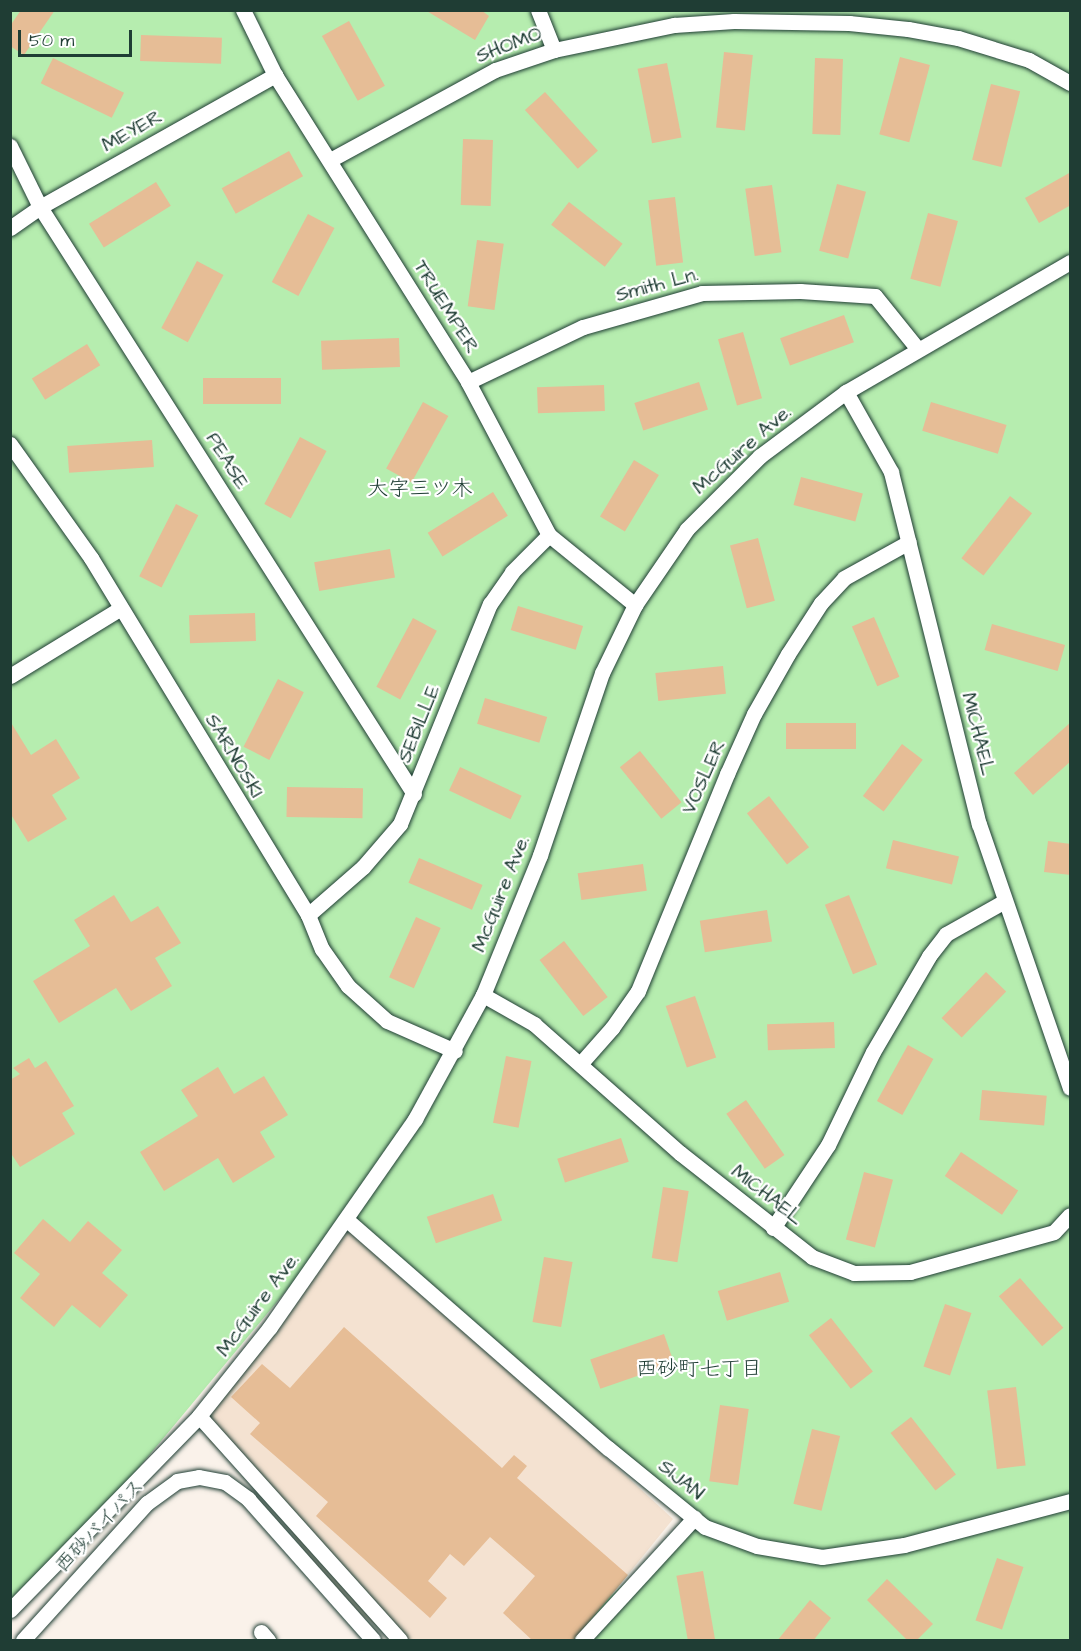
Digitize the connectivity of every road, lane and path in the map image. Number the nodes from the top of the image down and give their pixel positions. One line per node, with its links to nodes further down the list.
1 (243, 10): 4 (street, TRUEMPER)
2 (538, 10): 3 (street)
3 (554, 50): 5 (street, SHOMO); 7 (street, SHOMO)
4 (275, 75): 7 (street, TRUEMPER); 8 (street, MEYER)
5 (1071, 83)
6 (10, 146): 8 (street, PEASE)
7 (330, 160): 12 (street, TRUEMPER)
8 (40, 207): 9 (street, MEYER); 20 (street, PEASE)
9 (10, 228)
10 (1071, 262): 11 (street, McGuire Ave.)
11 (917, 348): 12 (street, Smith Ln.); 13 (street, McGuire Ave.)
12 (468, 382): 15 (street, TRUEMPER)
13 (846, 392): 16 (street, MICHAEL); 17 (street, McGuire Ave.)
14 (10, 444): 18 (street, SARNOSKI)
15 (549, 534): 17 (street, TRUEMPER); 20 (street, SEBILLE)
16 (909, 542): 21 (street, MICHAEL); 25 (street, VOSLER)
17 (635, 605): 23 (street, McGuire Ave.)
18 (121, 608): 19 (street); 22 (street, SARNOSKI)
19 (10, 676)
20 (414, 794): 22 (street, SEBILLE)
21 (1003, 902): 26 (street, MICHAEL); 29 (street)
22 (308, 915): 24 (street, SARNOSKI)
23 (483, 995): 24 (street, McGuire Ave.); 25 (street, MICHAEL)
24 (455, 1051): 28 (street, McGuire Ave.)
25 (581, 1063): 29 (street, MICHAEL)
26 (1071, 1088)
27 (1071, 1215): 29 (street, MICHAEL)
28 (346, 1219): 30 (street, McGuire Ave.); 32 (street, SIJAN)
29 (773, 1228)
30 (199, 1416): 33 (street, McGuire Ave.); 36 (street)
31 (1071, 1501): 32 (street, SIJAN)
32 (694, 1518): 37 (street)
33 (10, 1610)
34 (23, 1641): 35 (street, 西砂バイパス)
35 (373, 1641)
36 (400, 1641)
37 (582, 1641)

